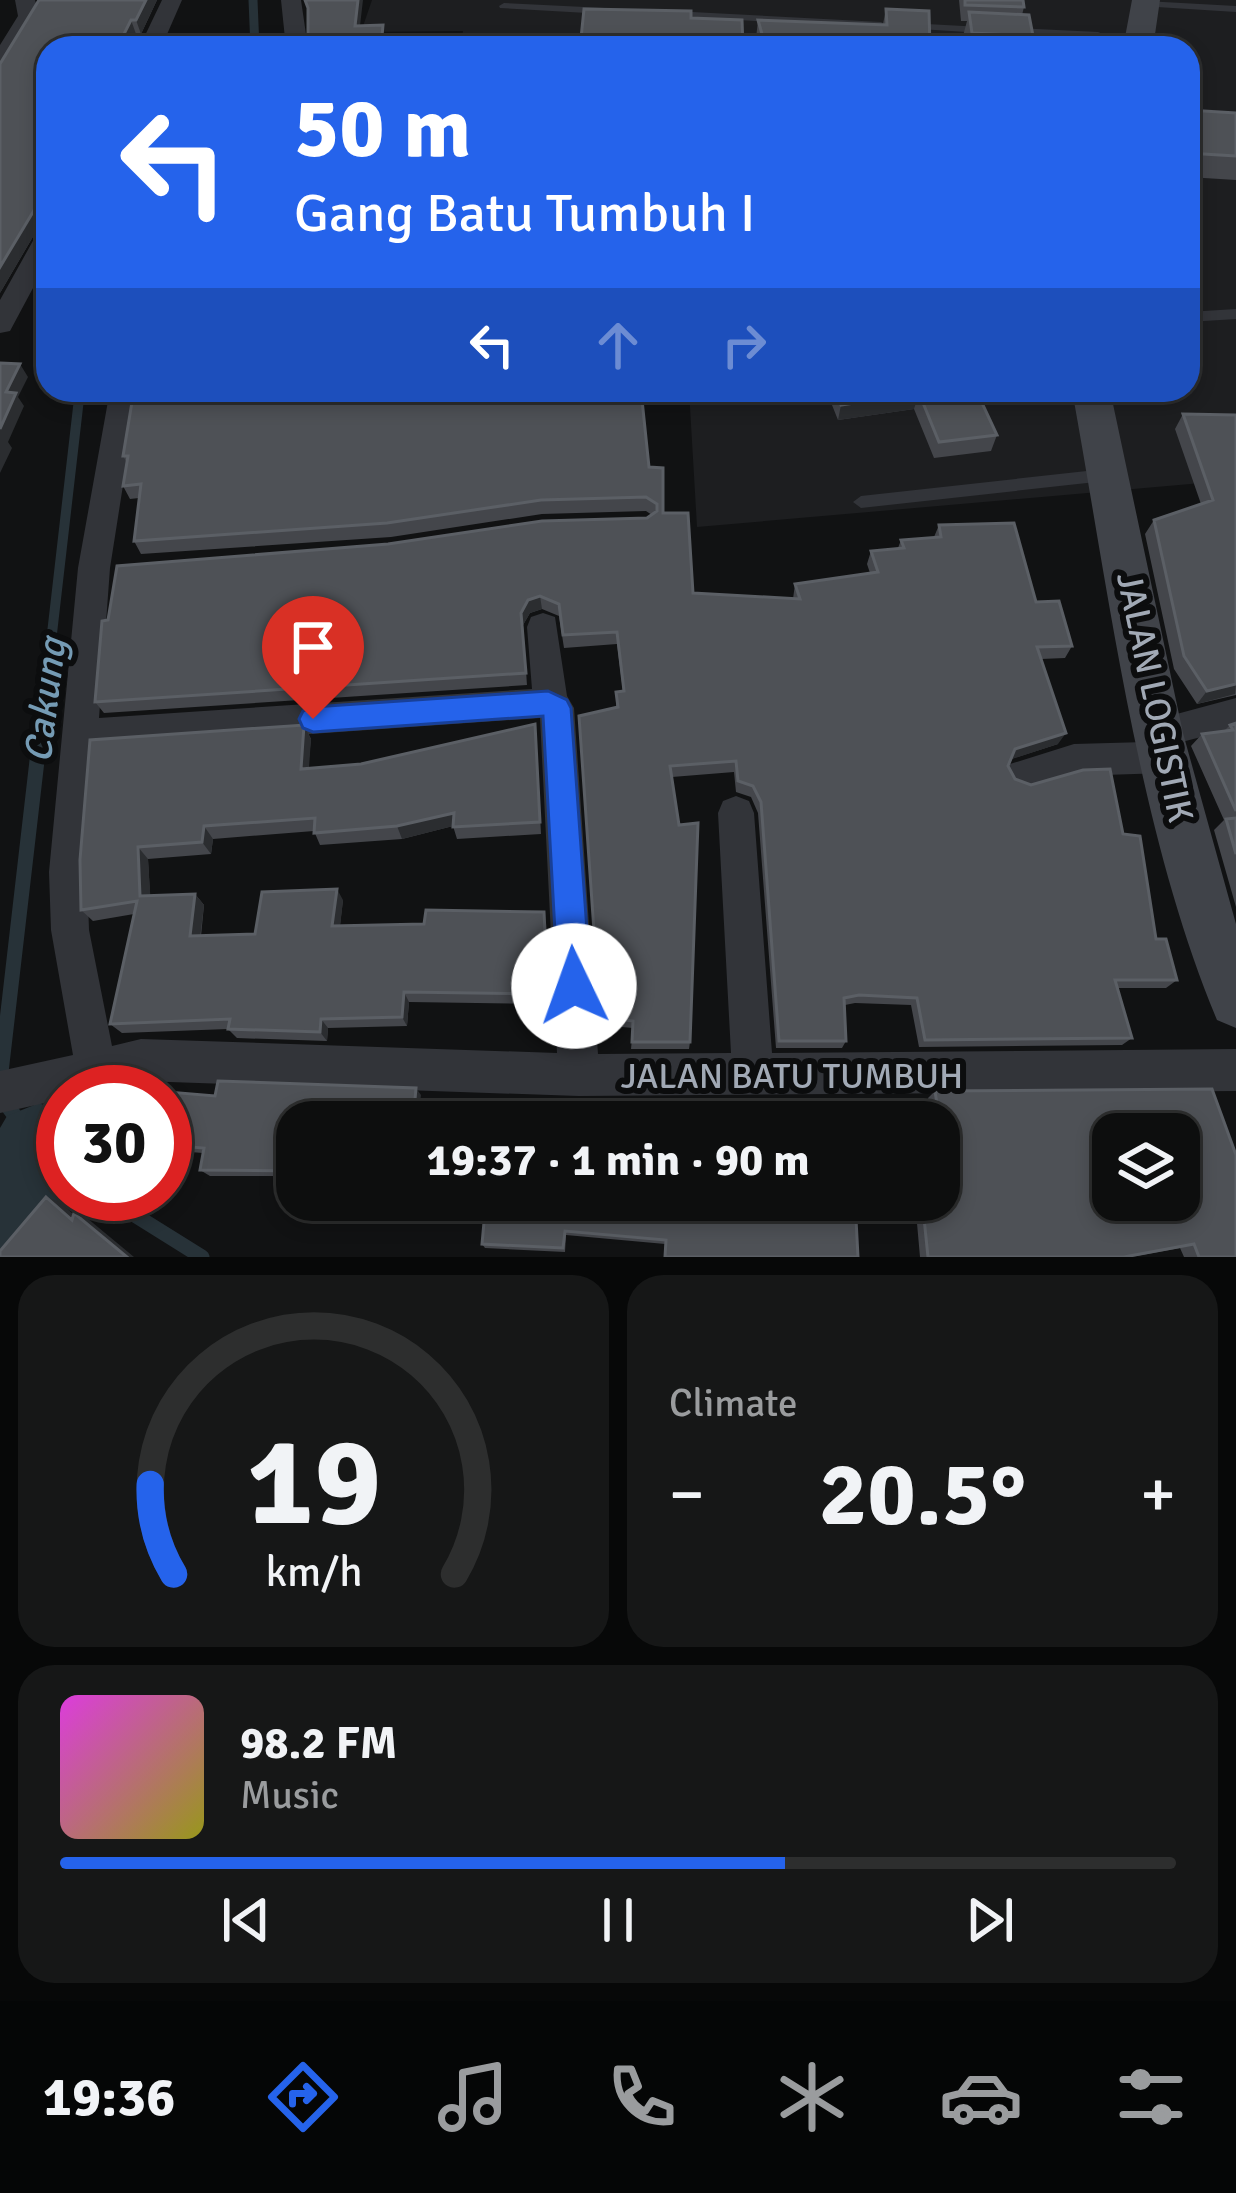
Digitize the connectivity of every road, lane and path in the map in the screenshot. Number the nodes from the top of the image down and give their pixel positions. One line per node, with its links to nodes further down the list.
1 (22, 0): 5 (street); 14 (street)
2 (172, 0): 10 (street)
3 (291, 0): 11 (street)
4 (1145, 2): 7 (lane); 13 (main road)
5 (0, 6)
6 (505, 6): 8 (lane)
7 (1236, 9)
8 (621, 12)
9 (667, 14): 12 (lane)
10 (156, 36)
11 (296, 36)
12 (1101, 36)
13 (1138, 36)
14 (0, 63)
15 (36, 258): 18 (street)
16 (1236, 314): 17 (lane)
17 (1200, 316)
18 (0, 324)
19 (123, 402): 26 (street)
20 (1094, 402): 21 (main road, JALAN LOGISTIK)
21 (1110, 474): 22 (lane); 27 (main road, JALAN LOGISTIK)
22 (861, 502)
23 (543, 627): 24 (street)
24 (554, 706): 26 (street); 35 (street)
25 (1236, 713): 27 (street)
26 (78, 736): 31 (street)
27 (1162, 745): 28 (street); 30 (main road, JALAN LOGISTIK)
28 (1023, 775)
29 (736, 813): 34 (street)
30 (1236, 1001)
31 (96, 1065)
32 (114, 1065): 35 (street, JALAN BATU TUMBUH)
33 (1236, 1070): 34 (street, JALAN BATU TUMBUH)
34 (752, 1075): 35 (street, JALAN BATU TUMBUH)
35 (579, 1076)
36 (36, 1084): 37 (street, JALAN BATU TUMBUH)
37 (0, 1092)

